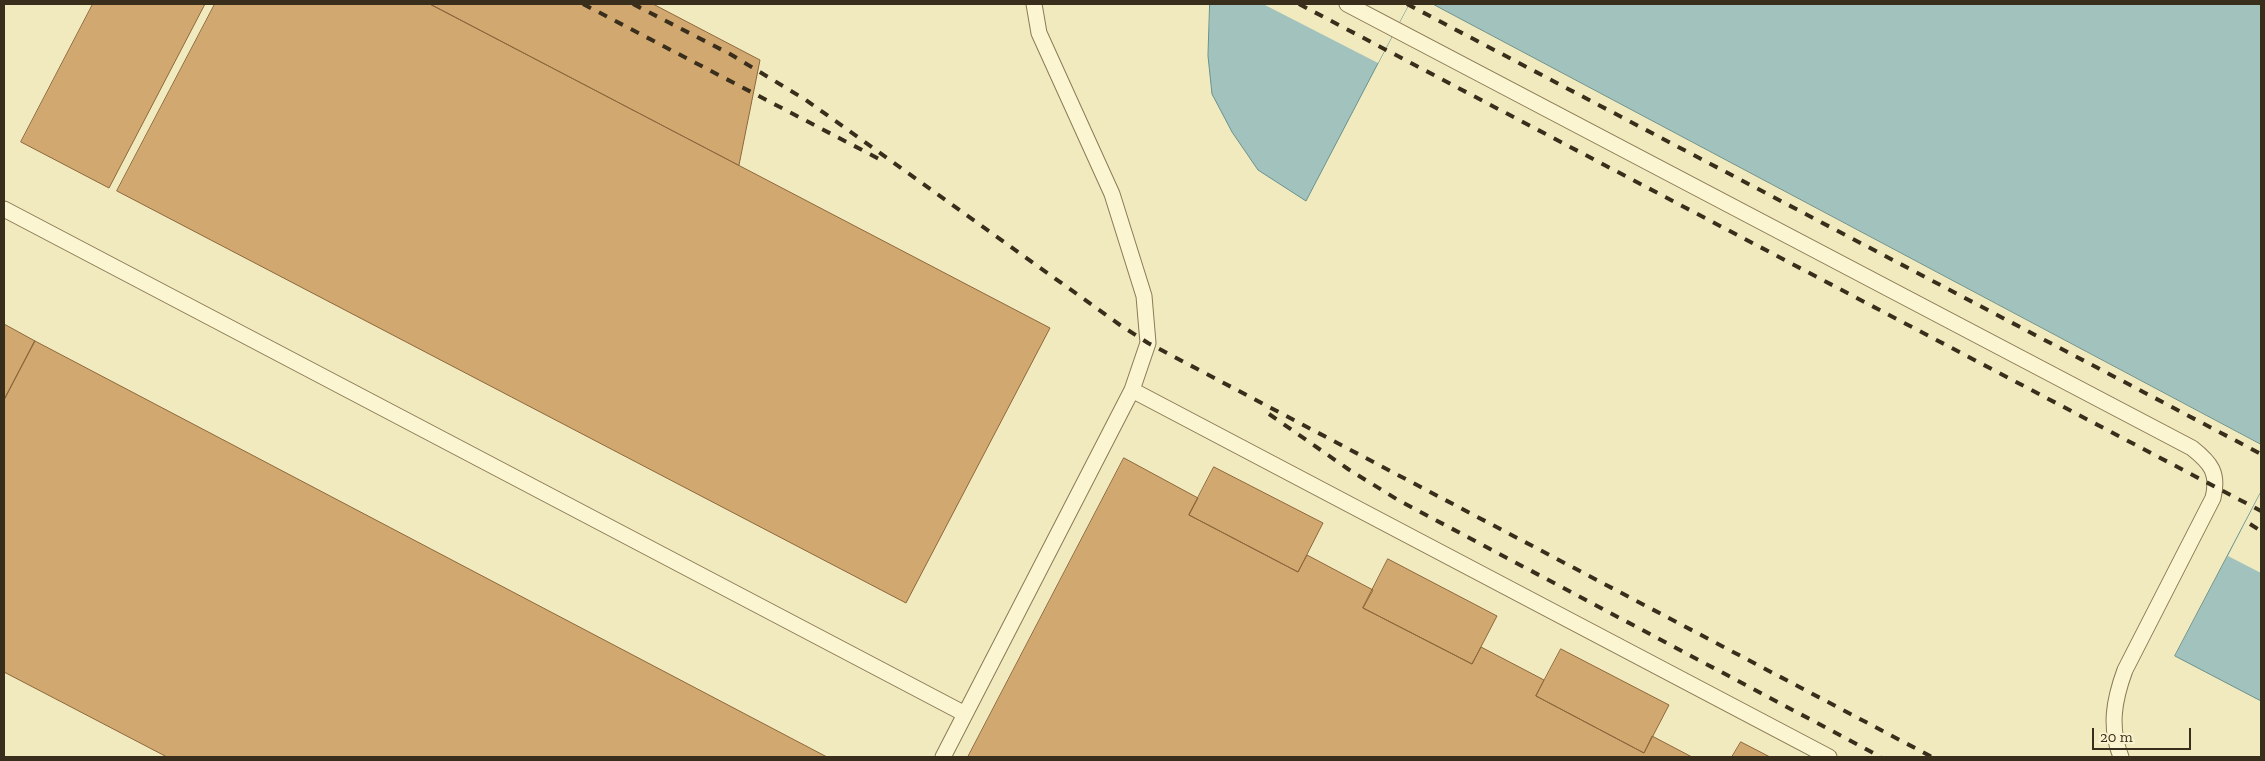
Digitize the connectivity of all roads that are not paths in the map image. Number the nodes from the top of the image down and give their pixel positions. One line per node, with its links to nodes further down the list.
1 (1034, 4): 4 (lane)
2 (1347, 4): 8 (lane)
3 (4, 208): 5 (lane)
4 (1132, 390): 5 (lane); 7 (lane)
5 (965, 714): 6 (lane)
6 (943, 757)
7 (1829, 757)
8 (2121, 757)

